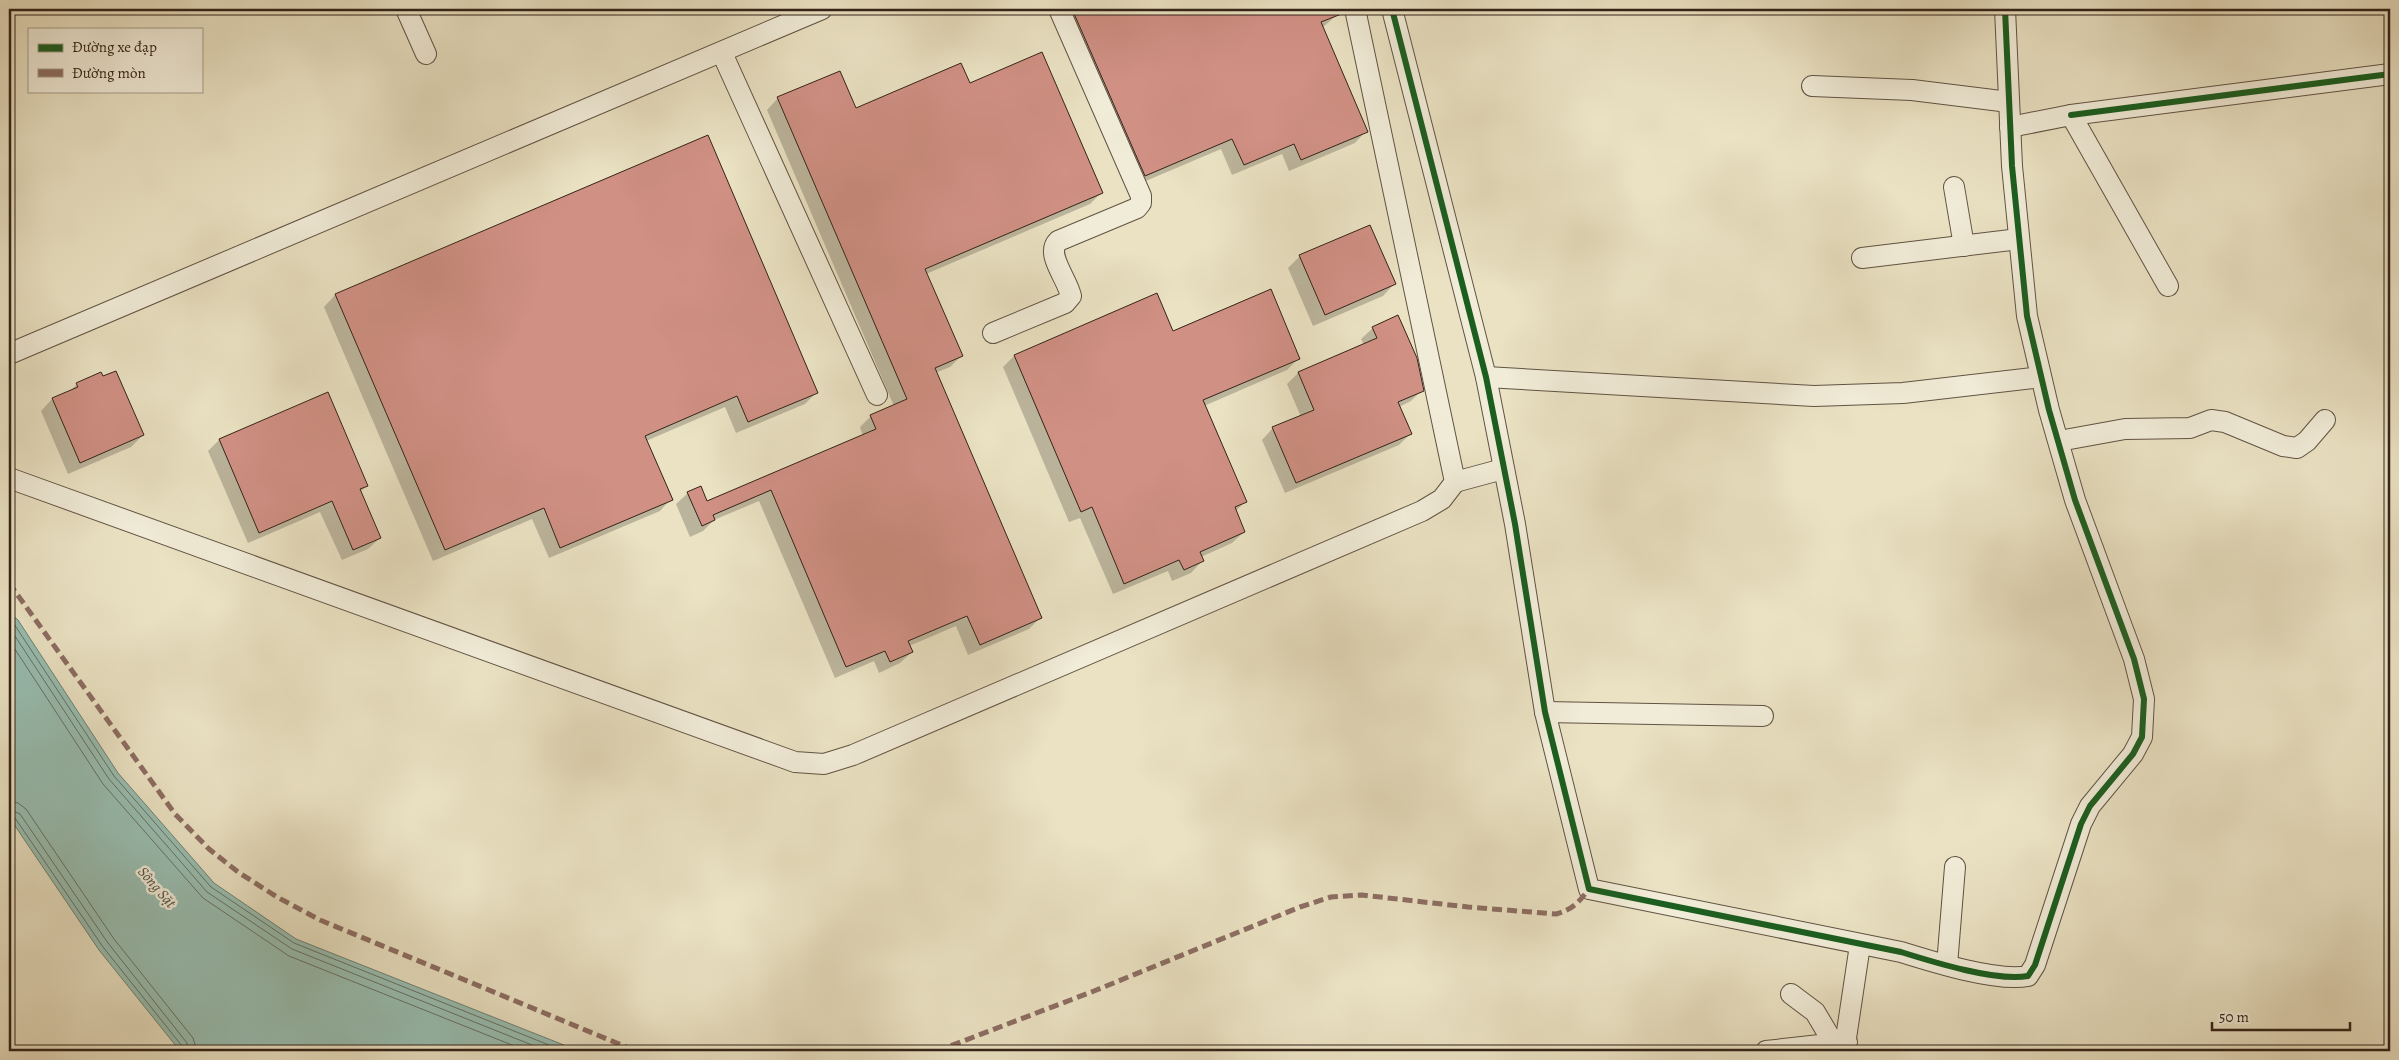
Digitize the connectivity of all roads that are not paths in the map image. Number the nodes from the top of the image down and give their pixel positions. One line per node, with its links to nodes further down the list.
1 (406, 9): 8 (street)
2 (822, 9): 7 (street)
3 (1059, 9): 19 (street)
4 (1355, 9): 28 (street)
5 (1392, 9): 21 (street)
6 (2005, 9): 11 (street)
7 (722, 53): 20 (street); 23 (street)
8 (426, 54)
9 (2390, 74): 12 (street)
10 (1812, 86): 11 (street)
11 (2009, 102): 13 (street)
12 (2071, 115): 13 (street); 18 (street)
13 (2010, 127): 15 (street)
14 (1954, 187): 16 (street)
15 (2019, 239): 16 (street); 22 (street)
16 (1964, 246): 17 (street)
17 (1862, 258)
18 (2168, 286)
19 (993, 333)
20 (9, 354)
21 (1486, 377): 22 (street); 26 (street)
22 (2041, 377): 25 (street)
23 (877, 395)
24 (2325, 420): 25 (street)
25 (2059, 441): 33 (street)
26 (1504, 469): 28 (street); 29 (street)
27 (9, 478): 28 (street)
28 (1455, 482)
29 (1544, 712): 30 (street); 32 (street)
30 (1763, 716)
31 (1955, 867): 33 (street)
32 (1860, 945): 33 (street); 35 (street)
33 (1946, 965)
34 (1791, 994): 35 (street)
35 (1842, 1046): 36 (street)
36 (1766, 1051)

